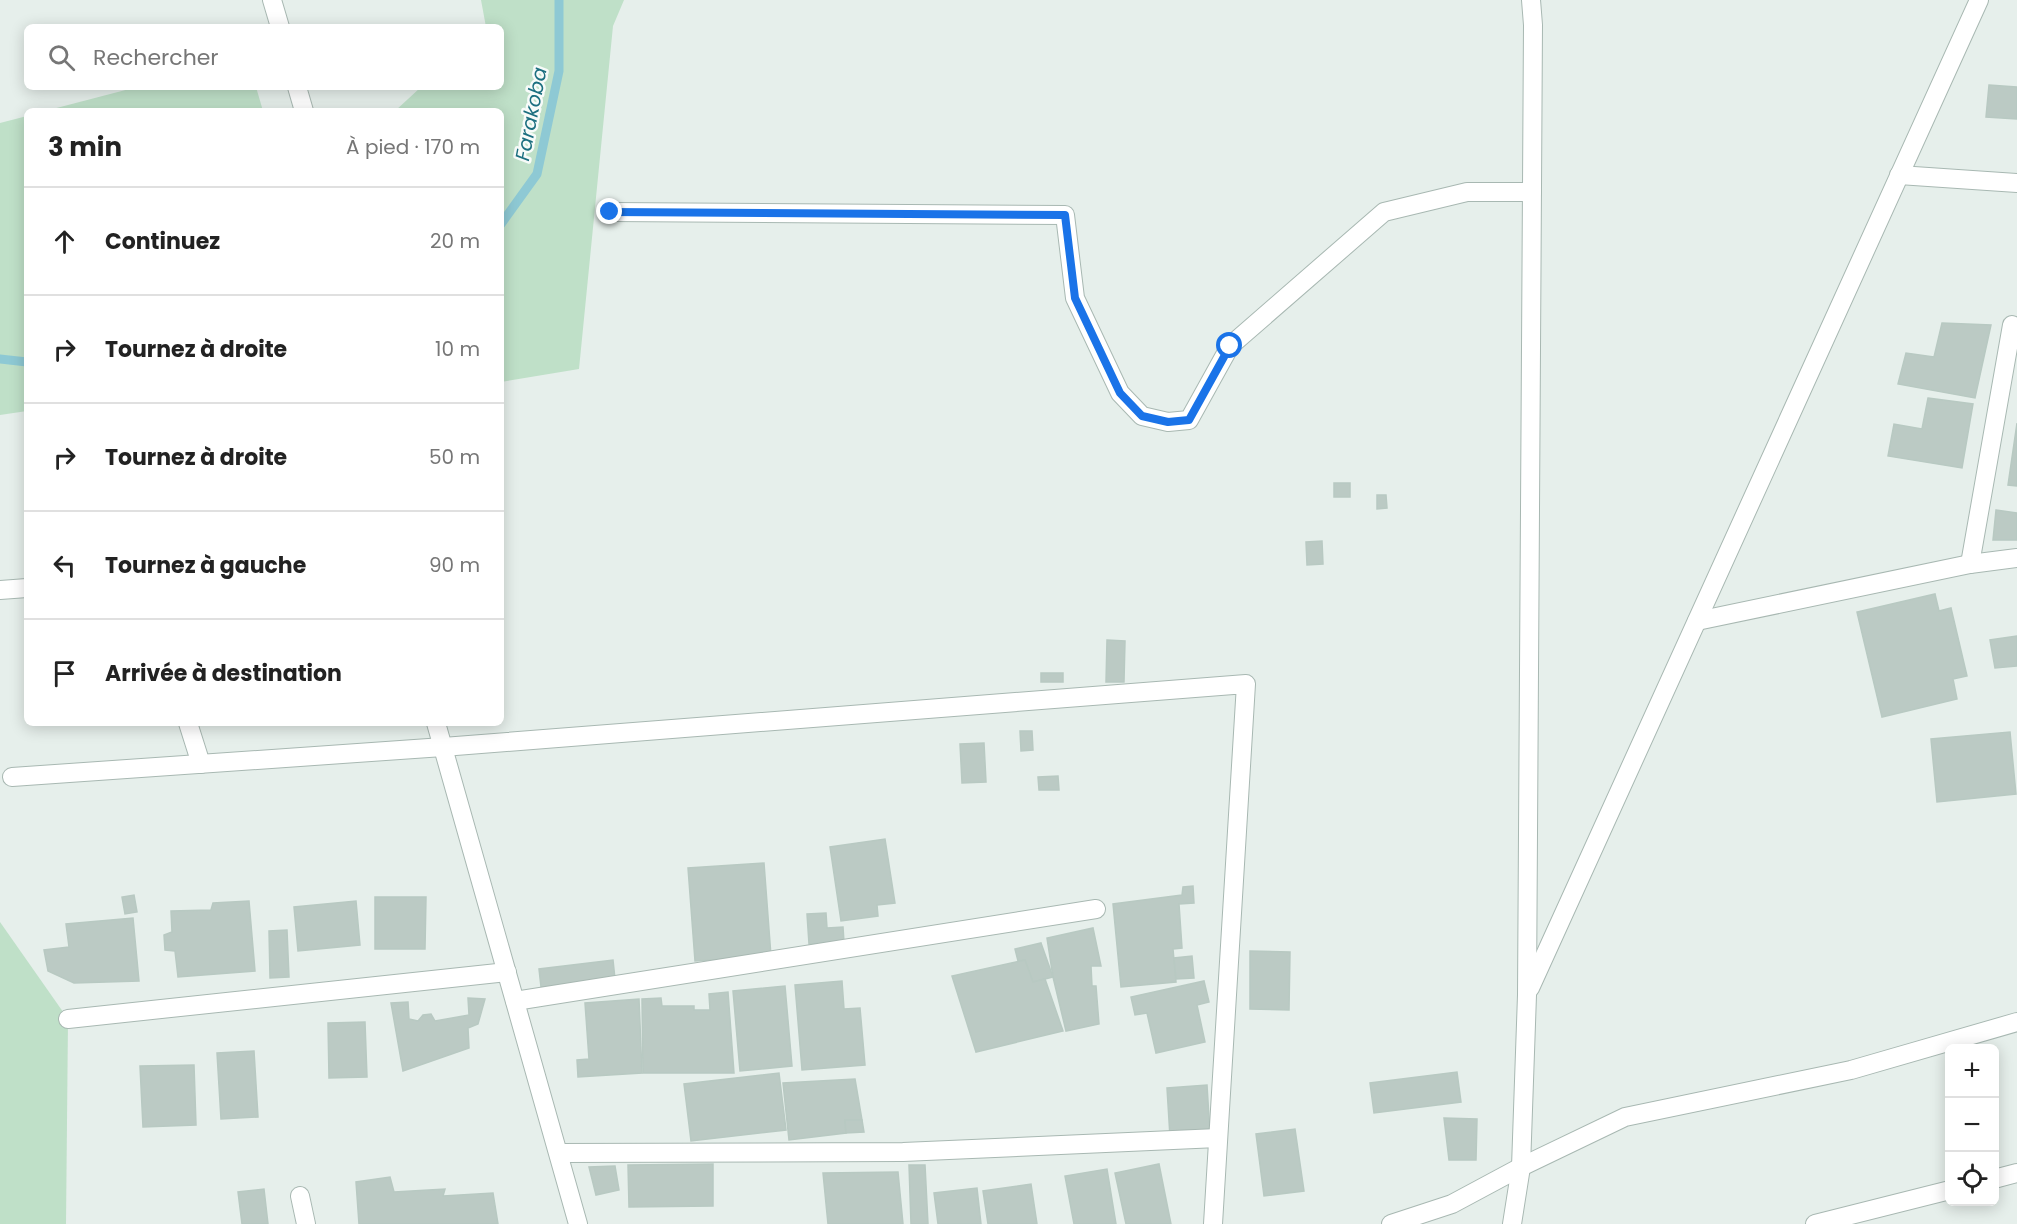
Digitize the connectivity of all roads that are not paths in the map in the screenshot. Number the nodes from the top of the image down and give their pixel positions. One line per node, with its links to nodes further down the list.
1 (272, 0): 4 (street)
2 (1531, 0): 9 (street)
3 (1979, 0): 7 (street)
4 (279, 24)
5 (298, 90): 6 (street)
6 (303, 108)
7 (1899, 175): 8 (street); 16 (street)
8 (2017, 183)
9 (1532, 192): 10 (street); 24 (street)
10 (610, 212)
11 (2012, 325): 13 (street)
12 (2017, 558): 13 (street)
13 (1970, 564): 16 (street)
14 (24, 588): 15 (street)
15 (0, 590)
16 (1697, 621): 24 (street)
17 (189, 726): 20 (street)
18 (437, 726): 19 (street)
19 (443, 747): 20 (street); 23 (street); 28 (street)
20 (201, 764): 21 (street)
21 (12, 777)
22 (1096, 909): 25 (street)
23 (507, 972): 25 (street); 26 (street)
24 (1527, 995): 30 (street)
25 (516, 1001): 29 (street)
26 (68, 1019)
27 (2017, 1022): 30 (street)
28 (1218, 1138): 29 (street); 37 (street)
29 (559, 1153): 36 (street)
30 (1521, 1167): 38 (street); 39 (street)
31 (2017, 1173): 32 (street)
32 (1999, 1178)
33 (1945, 1191): 40 (street)
34 (300, 1196): 35 (street)
35 (306, 1224)
36 (578, 1224)
37 (1214, 1224)
38 (1391, 1224)
39 (1512, 1224)
40 (1815, 1224)

